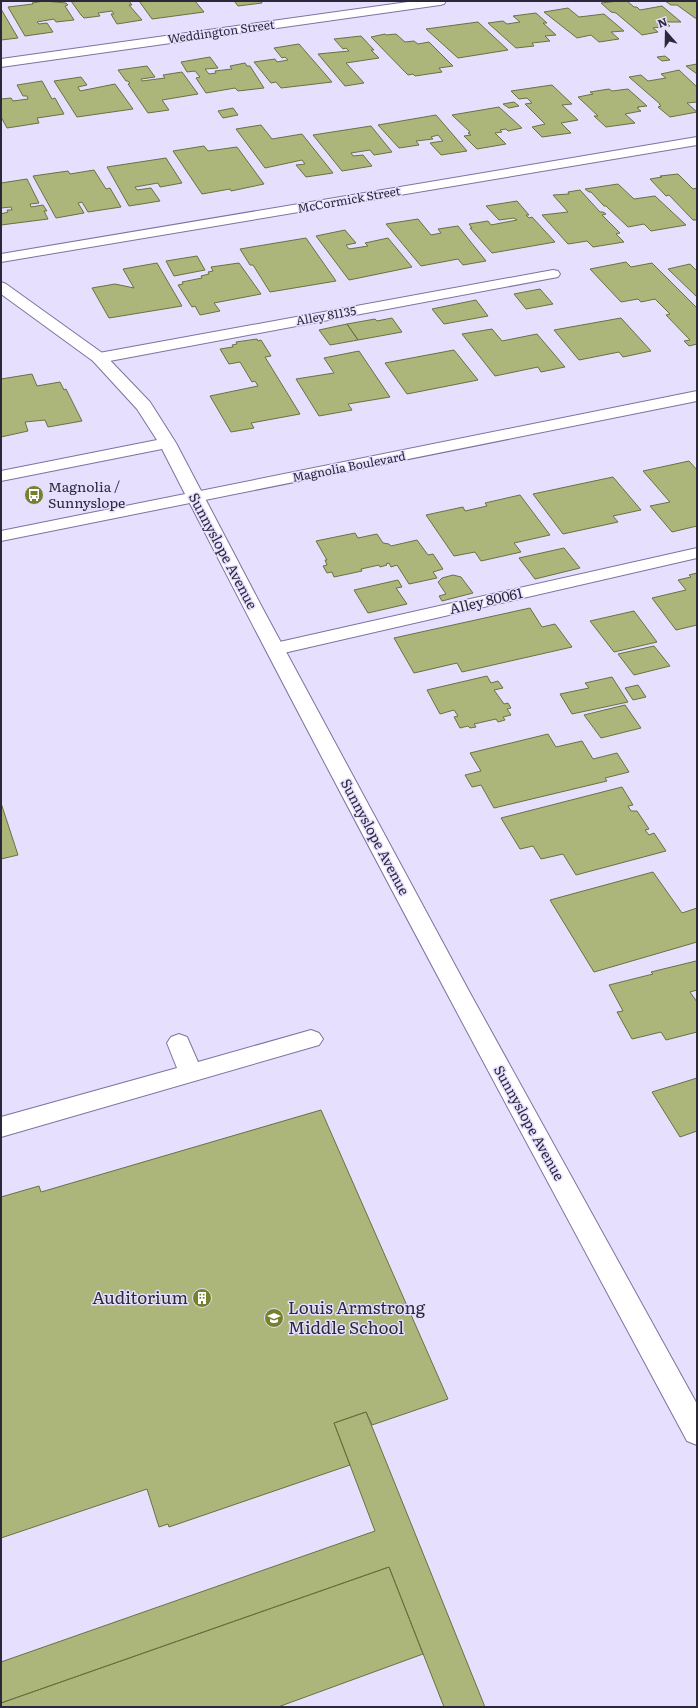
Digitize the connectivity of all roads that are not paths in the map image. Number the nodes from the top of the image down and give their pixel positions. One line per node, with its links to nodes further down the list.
1 (440, 1): 2 (street, Weddington Street)
2 (1, 63)
3 (697, 141): 4 (street, McCormick Street)
4 (1, 258)
5 (553, 274): 7 (lane, Alley 81135)
6 (1, 287): 7 (street, Sunnyslope Avenue)
7 (98, 358): 9 (street, Sunnyslope Avenue)
8 (697, 396): 11 (street, Magnolia Boulevard)
9 (167, 443): 10 (street); 11 (street, Sunnyslope Avenue)
10 (1, 476)
11 (196, 498): 12 (street, Magnolia Boulevard); 14 (street, Sunnyslope Avenue)
12 (1, 536)
13 (697, 553): 14 (lane, Alley 80061)
14 (275, 649): 19 (street, Sunnyslope Avenue)
15 (311, 1039): 17 (lane)
16 (179, 1043): 17 (lane)
17 (191, 1074): 18 (lane)
18 (1, 1127)
19 (697, 1432)

